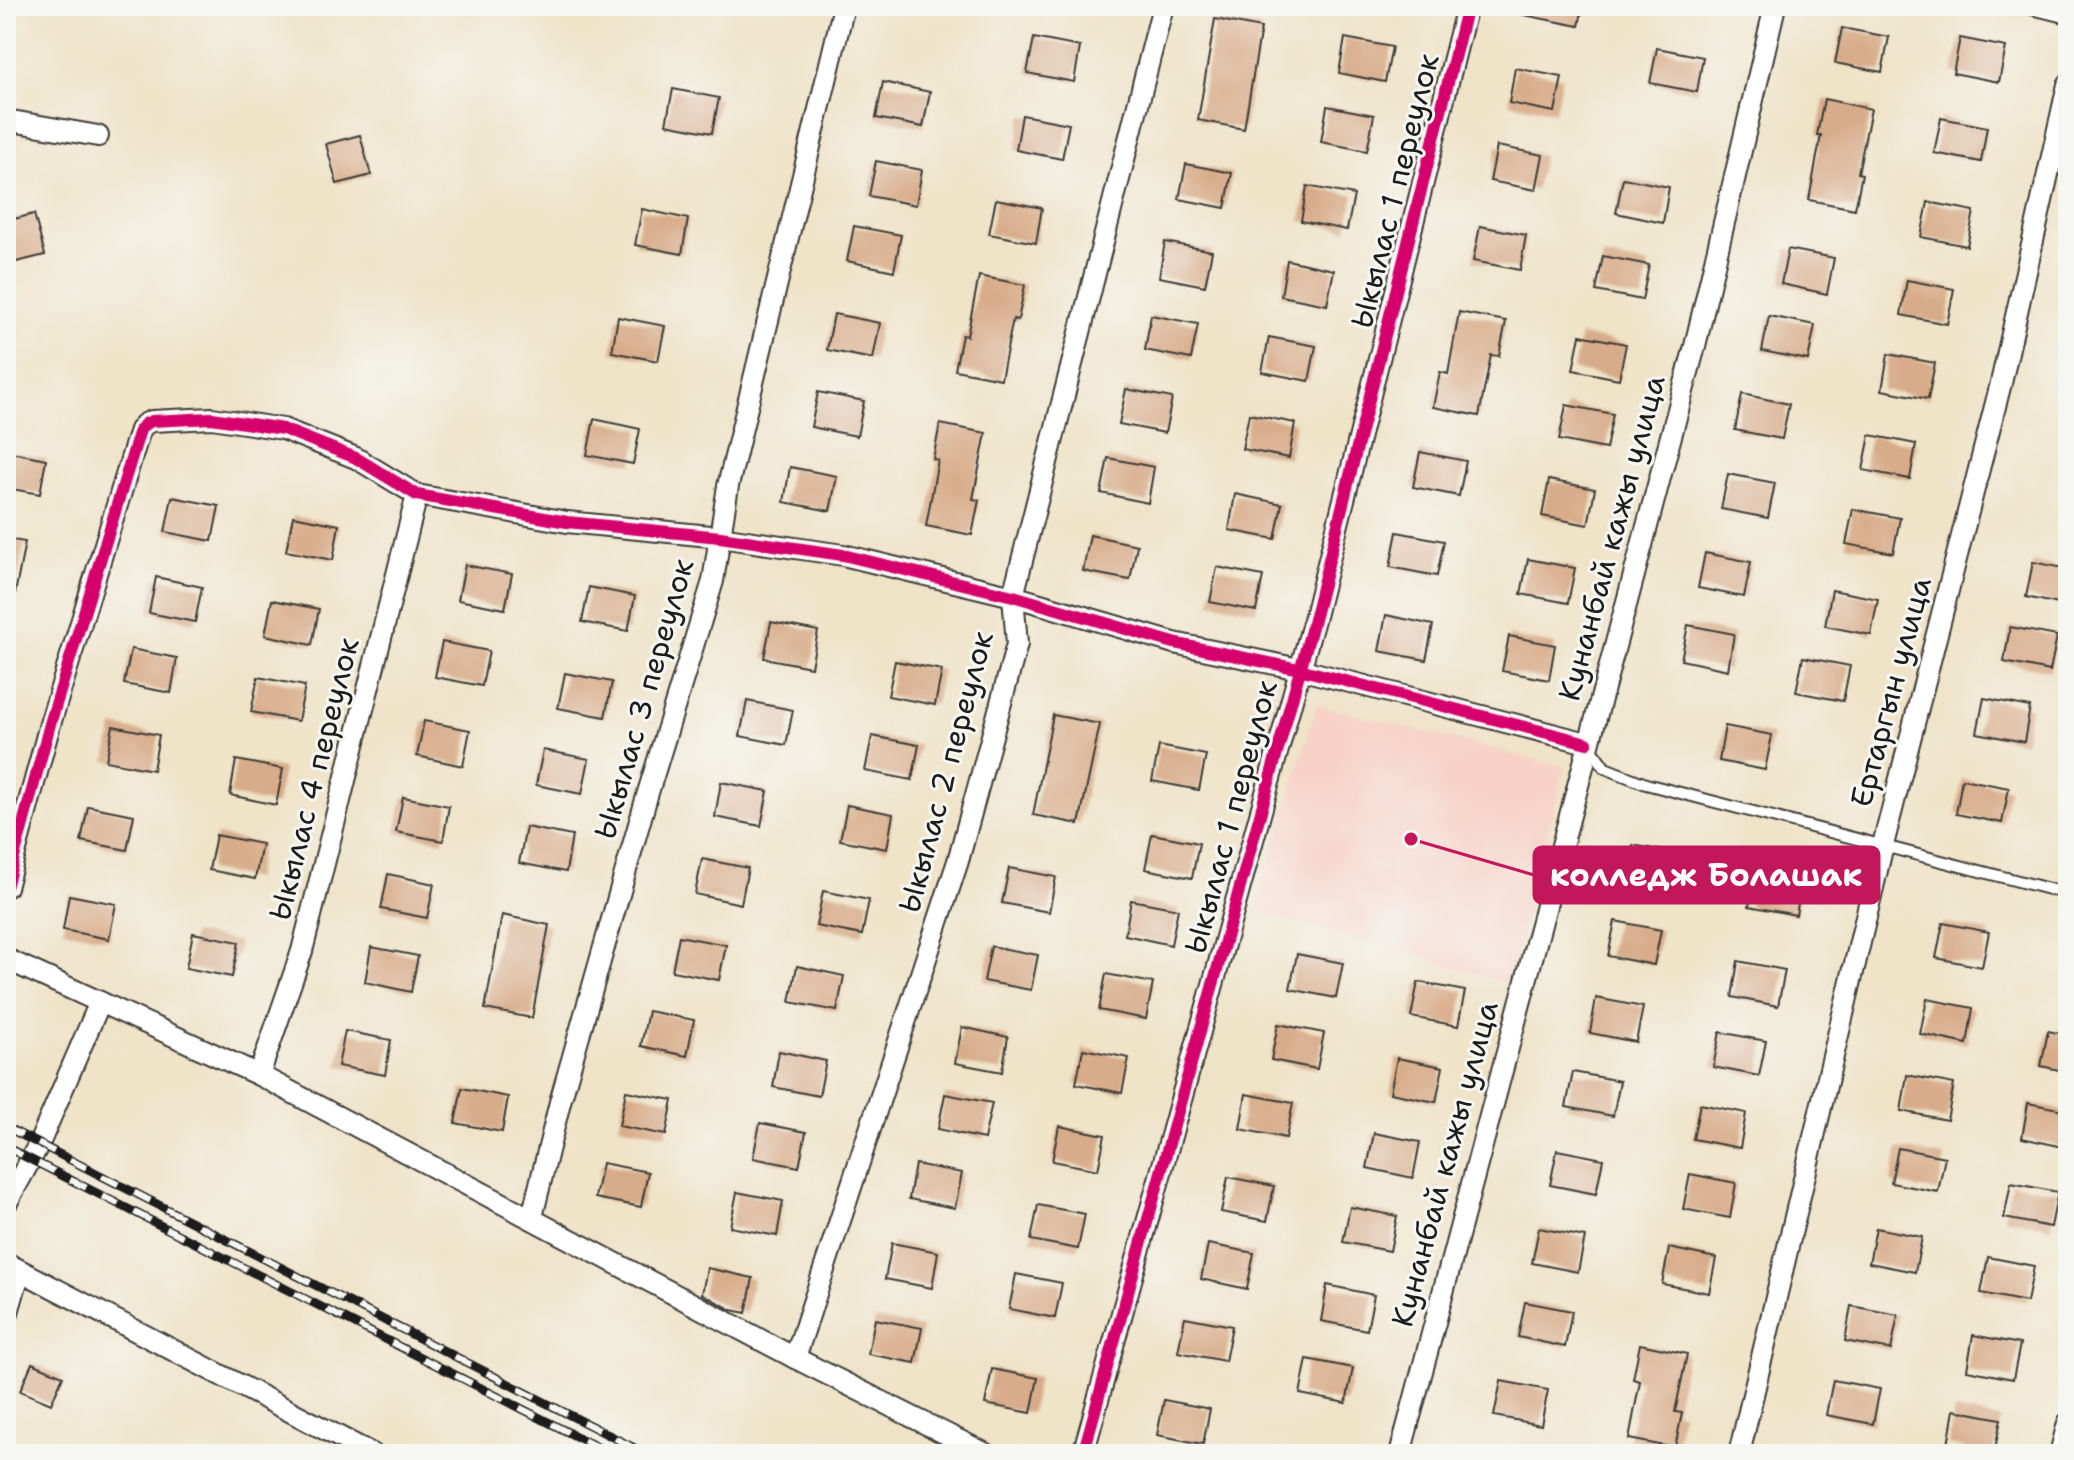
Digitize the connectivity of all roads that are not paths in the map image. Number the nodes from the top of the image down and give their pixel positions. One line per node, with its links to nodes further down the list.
1 (844, 6): 11 (street, Ыкылас 3 переулок)
2 (1163, 6): 12 (street, Ыкылас 2 переулок)
3 (1467, 6): 13 (street, Ыкылас 1 переулок)
4 (1775, 6): 14 (street, Кунанбай кажы улица)
5 (2020, 6): 6 (lane)
6 (2068, 18)
7 (2068, 85): 15 (street, Ертаргын улица)
8 (6, 120): 9 (street)
9 (98, 136)
10 (417, 495): 11 (street); 16 (street); 20 (street, Ыкылас 4 переулок)
11 (720, 537): 12 (street); 22 (street, Ыкылас 3 переулок)
12 (1013, 596): 13 (street); 25 (street, Ыкылас 2 переулок)
13 (1299, 669): 14 (street); 31 (street, Ыкылас 1 переулок)
14 (1587, 743): 15 (lane); 32 (street, Кунанбай кажы улица)
15 (1883, 845): 17 (lane); 33 (street, Ертаргын улица)
16 (6, 887)
17 (2068, 894)
18 (6, 959): 19 (street)
19 (100, 1002): 20 (street); 21 (street)
20 (259, 1075): 22 (street)
21 (6, 1204)
22 (532, 1217): 25 (street)
23 (13, 1267): 24 (street); 27 (street)
24 (6, 1319)
25 (795, 1358): 30 (street)
26 (2068, 1423): 34 (street)
27 (330, 1433): 28 (street); 29 (street)
28 (324, 1454)
29 (372, 1454)
30 (986, 1454)
31 (1083, 1454)
32 (1400, 1454)
33 (1739, 1454)
34 (2060, 1454)

